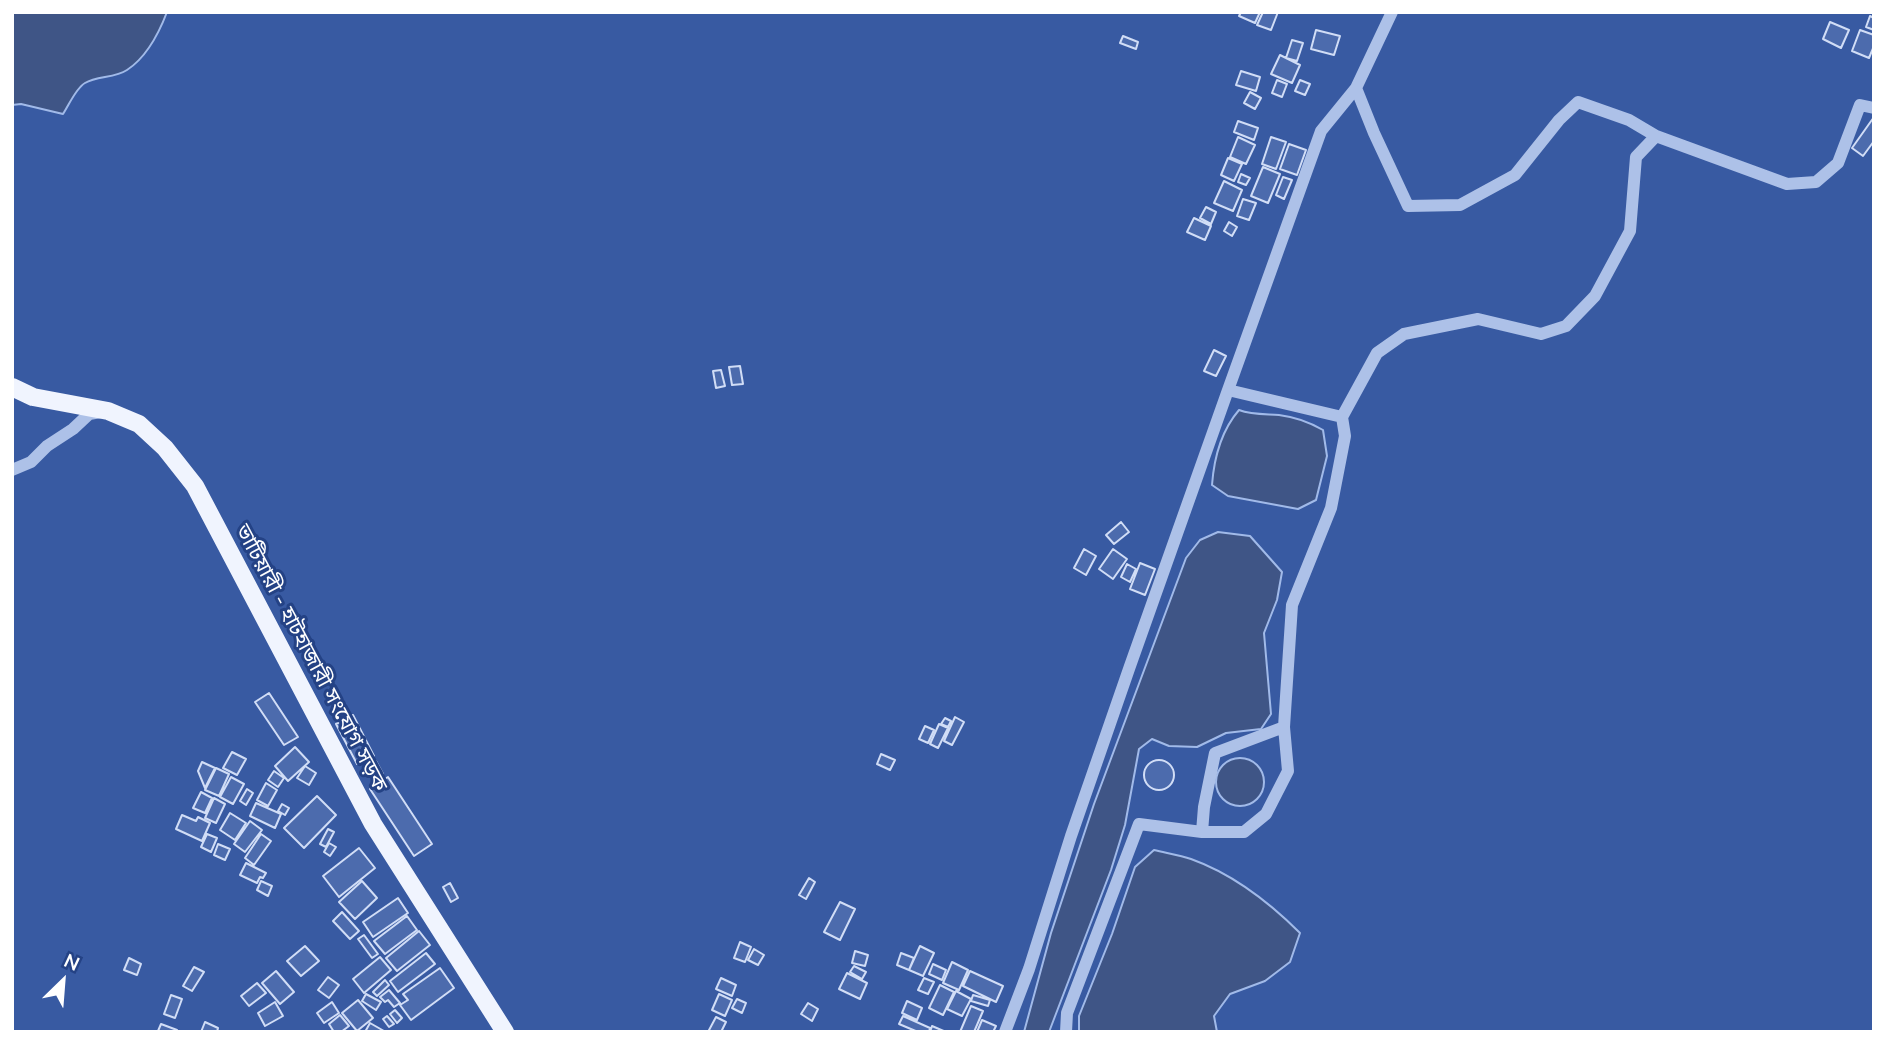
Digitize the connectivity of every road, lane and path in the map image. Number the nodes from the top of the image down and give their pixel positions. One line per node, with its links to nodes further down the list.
1 (1392, 12): 2 (street)
2 (1356, 88): 4 (street); 6 (street)
3 (1874, 108): 4 (street)
4 (1656, 136): 8 (street)
5 (12, 387): 7 (main road, ভাটিয়ারী - হাটহাজারী সংযোগ সড়ক)
6 (1228, 390): 8 (street); 13 (street)
7 (108, 411): 9 (street); 12 (main road, ভাটিয়ারী - হাটহাজারী সংযোগ সড়ক)
8 (1342, 417): 10 (street)
9 (12, 470)
10 (1284, 727): 11 (street); 11 (street)
11 (1202, 832): 14 (street)
12 (505, 1032)
13 (1005, 1032)
14 (1066, 1032)

